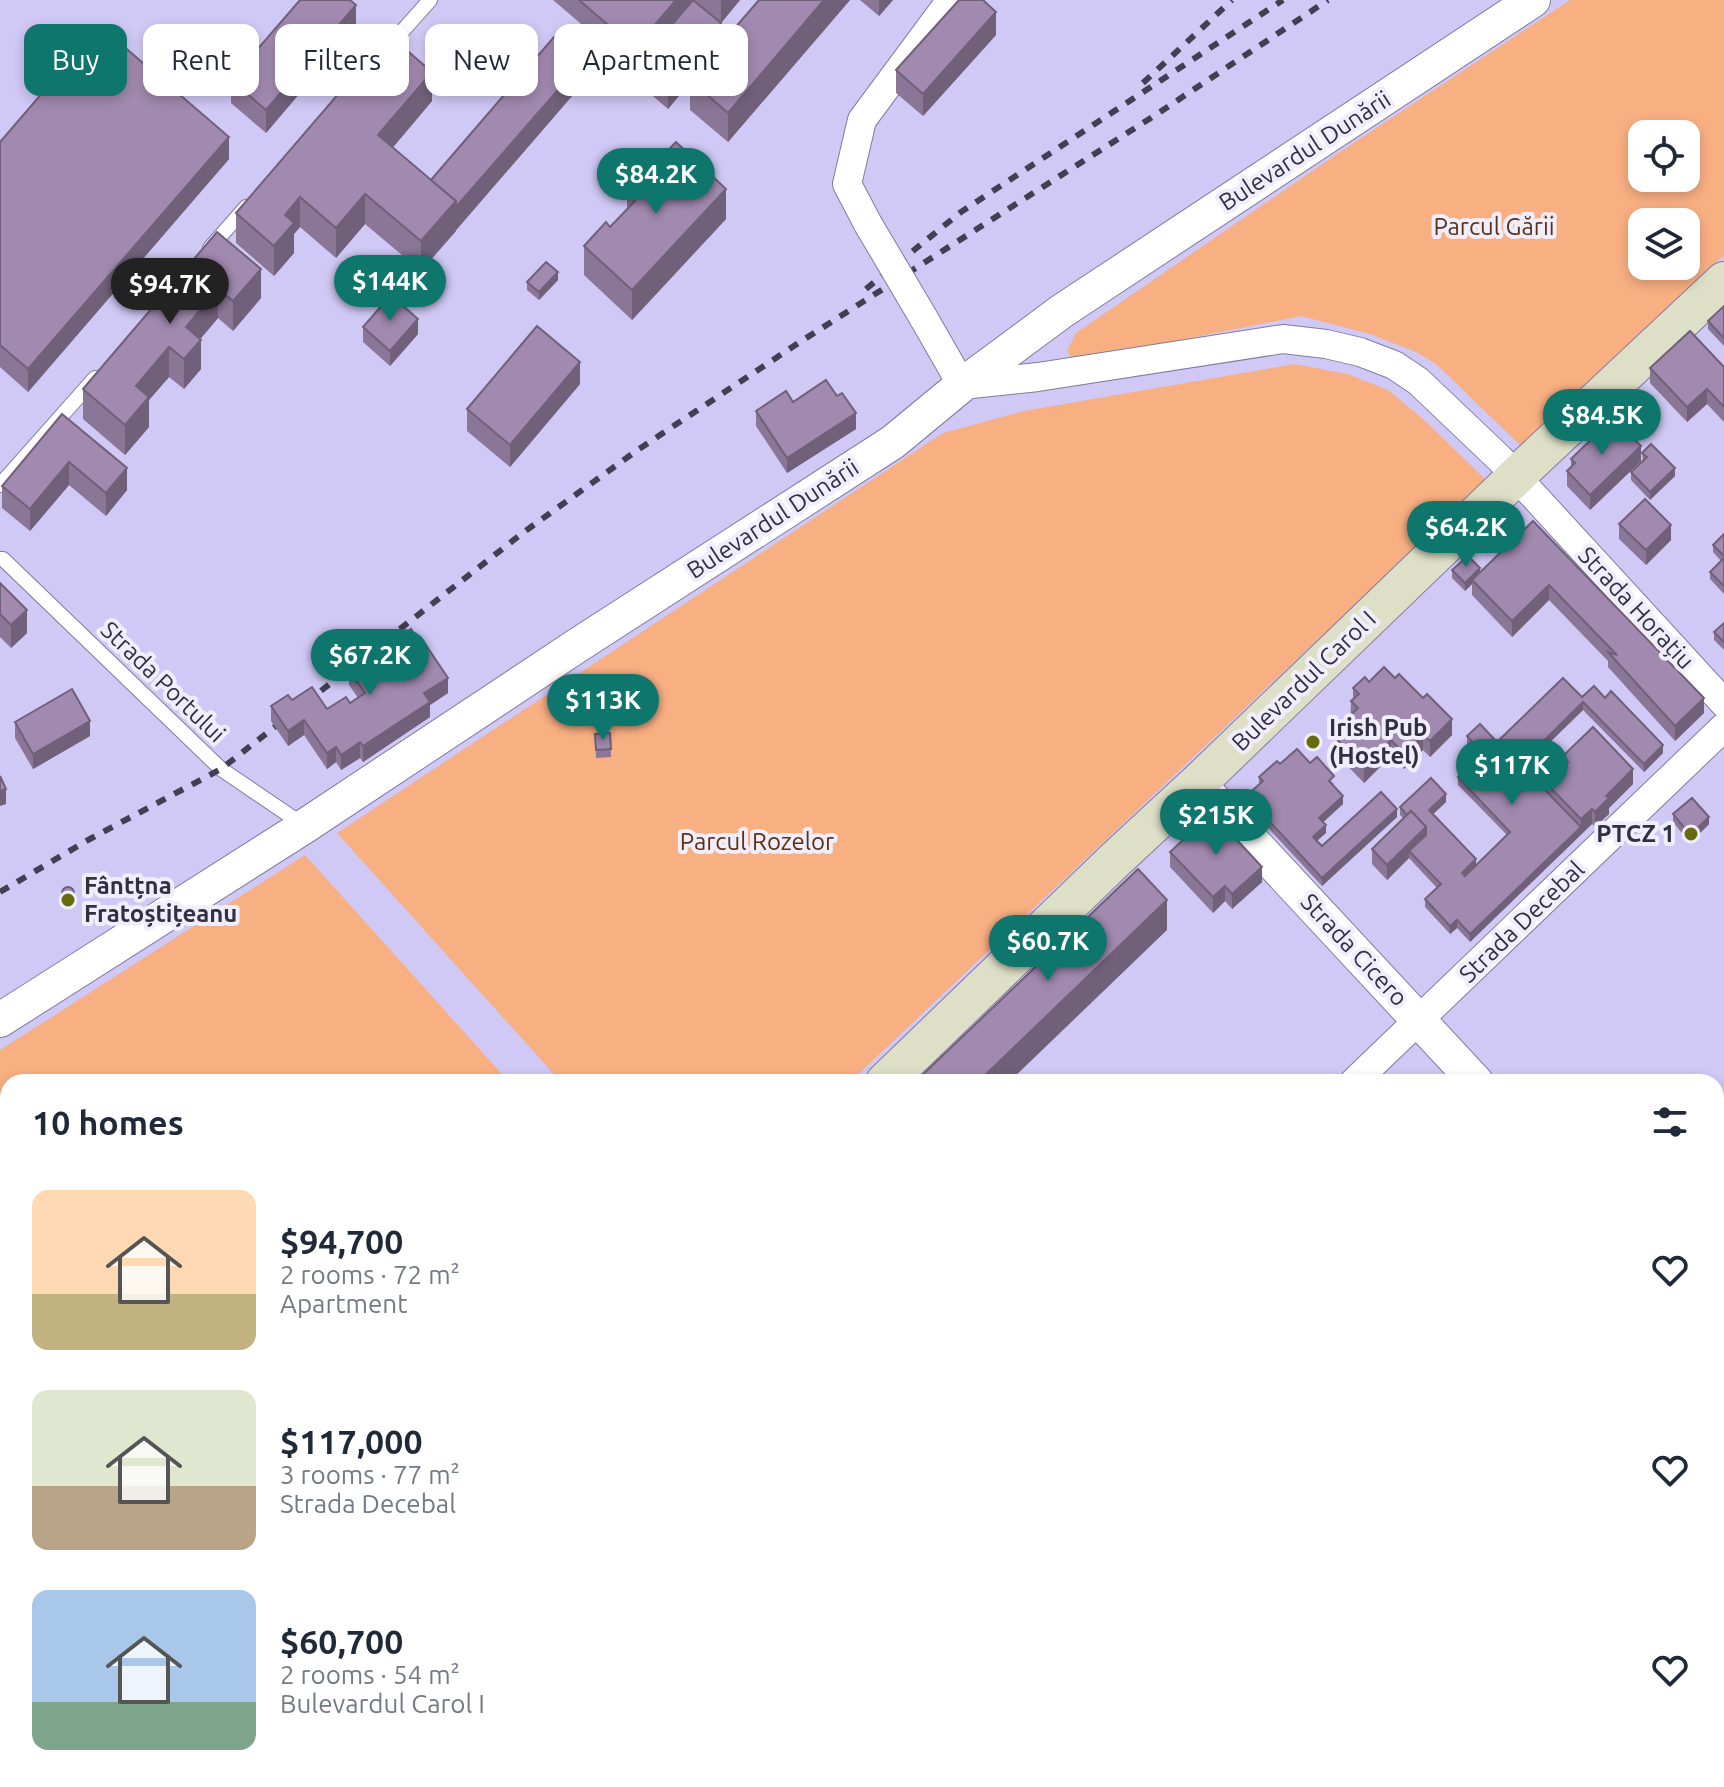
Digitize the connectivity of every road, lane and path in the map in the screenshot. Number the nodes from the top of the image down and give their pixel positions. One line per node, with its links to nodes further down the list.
1 (430, 0): 4 (lane)
2 (951, 0): 9 (street, bridge)
3 (1533, 0): 9 (street, Bulevardul Dunării)
4 (408, 24)
5 (252, 201): 6 (lane)
6 (199, 260)
7 (1724, 281): 10 (main road, Bulevardul Carol I)
8 (105, 367): 11 (lane)
9 (962, 385): 10 (street, Strada Horațiu); 16 (street, Bulevardul Dunării)
10 (1516, 476): 13 (street, Strada Horațiu); 15 (main road, Bulevardul Carol I)
11 (0, 485)
12 (0, 559): 16 (lane, Strada Portului)
13 (1724, 703)
14 (1724, 727): 18 (street, Strada Decebal)
15 (1198, 783): 18 (street, Strada Cicero); 19 (main road, Bulevardul Carol I)
16 (305, 826): 17 (street, Bulevardul Dunării)
17 (0, 1020)
18 (1419, 1020): 20 (street, Strada Decebal); 21 (street, Strada Cicero)
19 (893, 1074)
20 (1362, 1074)
21 (1469, 1074)

